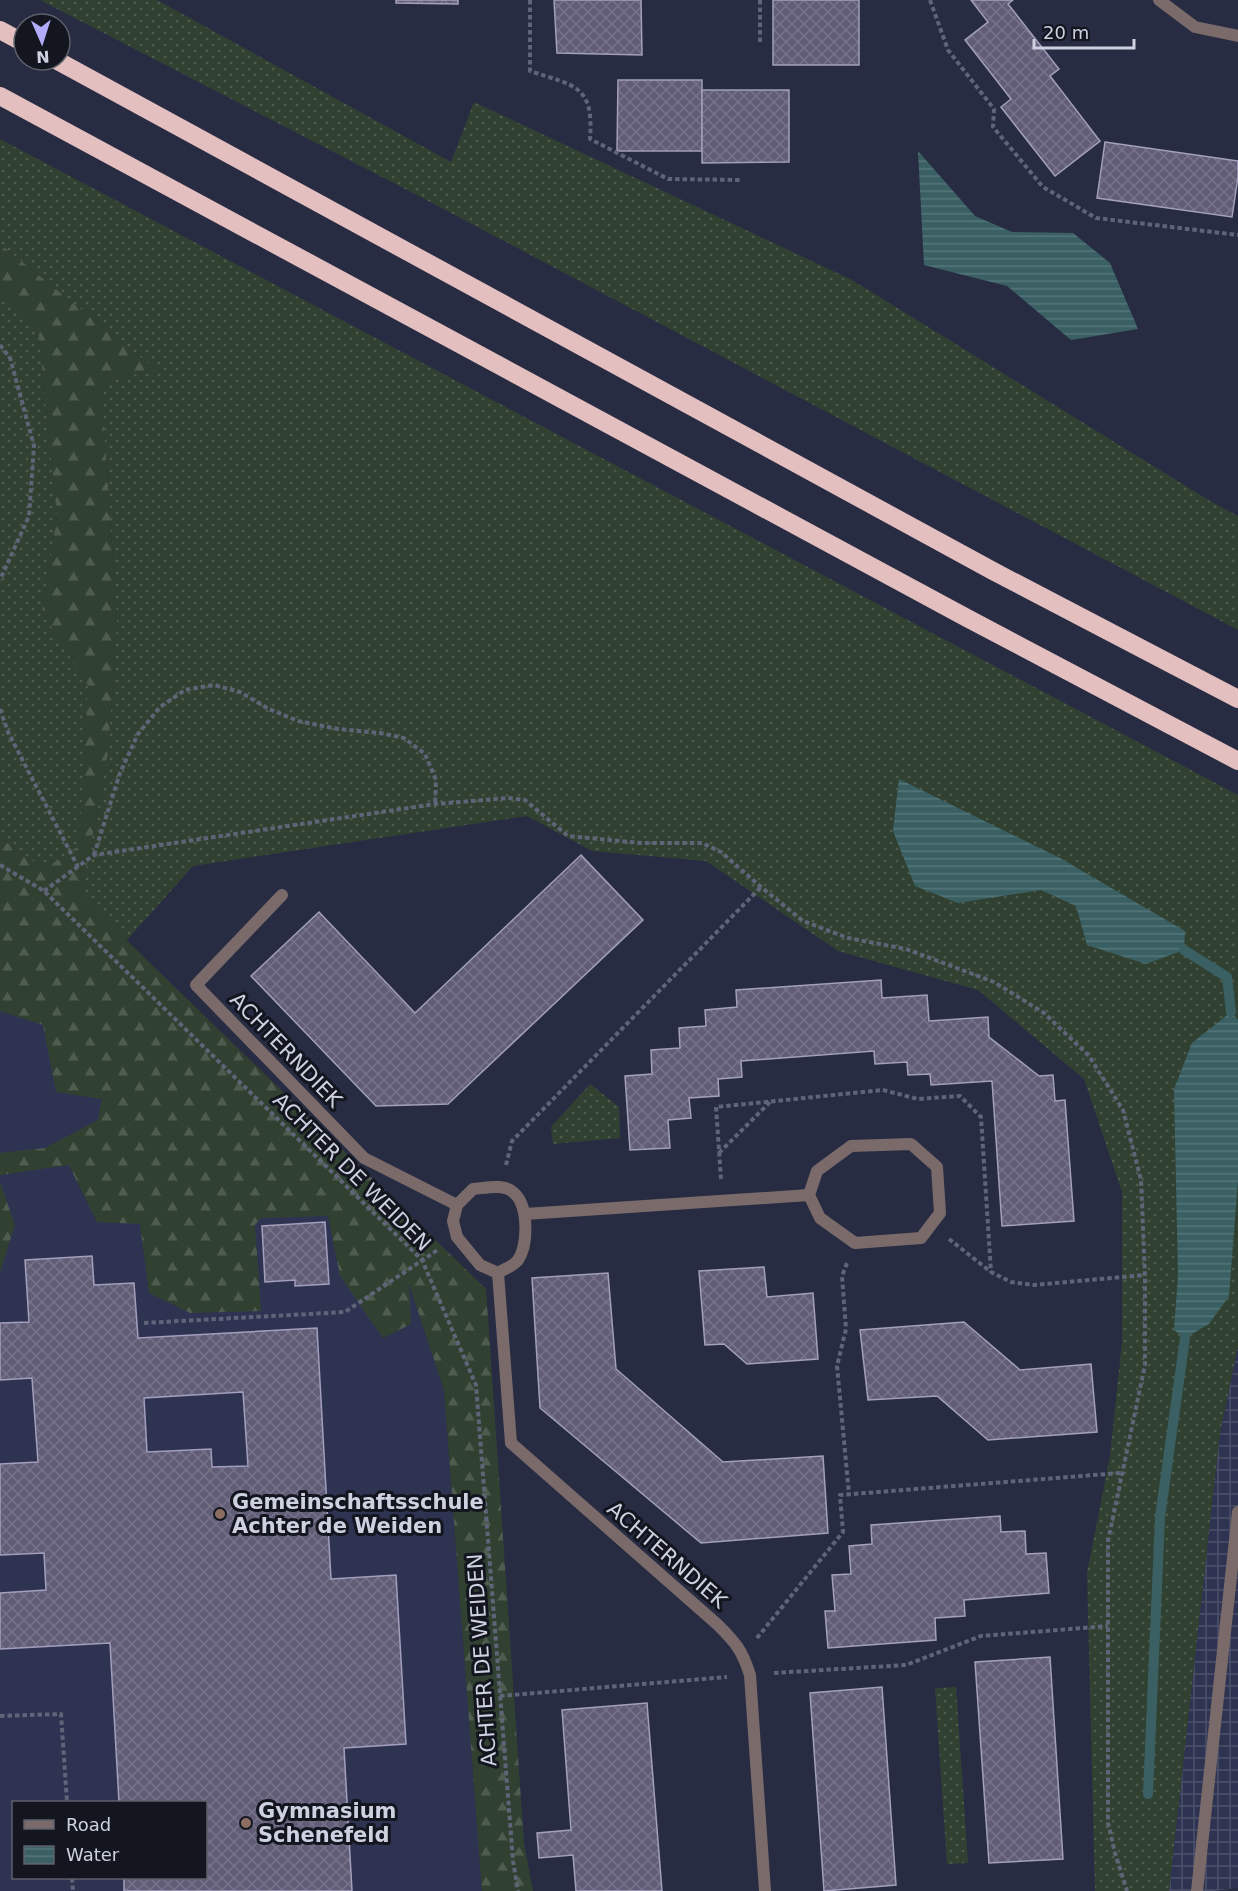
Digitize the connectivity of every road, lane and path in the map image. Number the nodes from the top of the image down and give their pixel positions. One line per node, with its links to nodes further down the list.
1 (530, 0): 9 (path)
2 (760, 0): 6 (path)
3 (930, 0): 10 (path)
4 (1159, 0): 5 (street)
5 (1238, 36)
6 (760, 45)
7 (72, 69): 13 (highway)
8 (0, 96): 15 (highway)
9 (740, 180)
10 (1238, 235)
11 (0, 345): 12 (path)
12 (0, 580)
13 (1238, 699)
14 (0, 709): 19 (path)
15 (1238, 761)
16 (435, 804): 17 (path); 17 (path); 20 (path)
17 (94, 855): 19 (path)
18 (0, 865): 21 (path, ACHTER DE WEIDEN)
19 (78, 867): 21 (path)
20 (761, 887): 25 (path); 33 (path)
21 (44, 891): 31 (path, ACHTER DE WEIDEN)
22 (282, 895): 27 (street, ACHTERNDIEK)
23 (771, 1101): 24 (path)
24 (719, 1153)
25 (500, 1187): 27 (street); 28 (street)
26 (809, 1195): 28 (street); 29 (street); 30 (street)
27 (456, 1205): 32 (street)
28 (525, 1214): 32 (street)
29 (932, 1226): 30 (street); 33 (path)
30 (855, 1243): 36 (path)
31 (422, 1260): 34 (path); 41 (path, ACHTER DE WEIDEN)
32 (498, 1273): 39 (street, ACHTERNDIEK)
33 (1144, 1275): 35 (path)
34 (144, 1323)
35 (1121, 1473): 36 (path); 38 (path)
36 (849, 1494): 39 (path)
37 (1238, 1512): 47 (street)
38 (1108, 1626): 40 (path); 46 (path)
39 (744, 1655): 40 (street, ACHTERNDIEK)
40 (750, 1675): 41 (path); 45 (street, ACHTERNDIEK)
41 (500, 1696): 44 (path, ACHTER DE WEIDEN)
42 (0, 1716): 43 (path)
43 (67, 1801)
44 (518, 1891)
45 (765, 1891)
46 (1127, 1891)
47 (1197, 1891)

